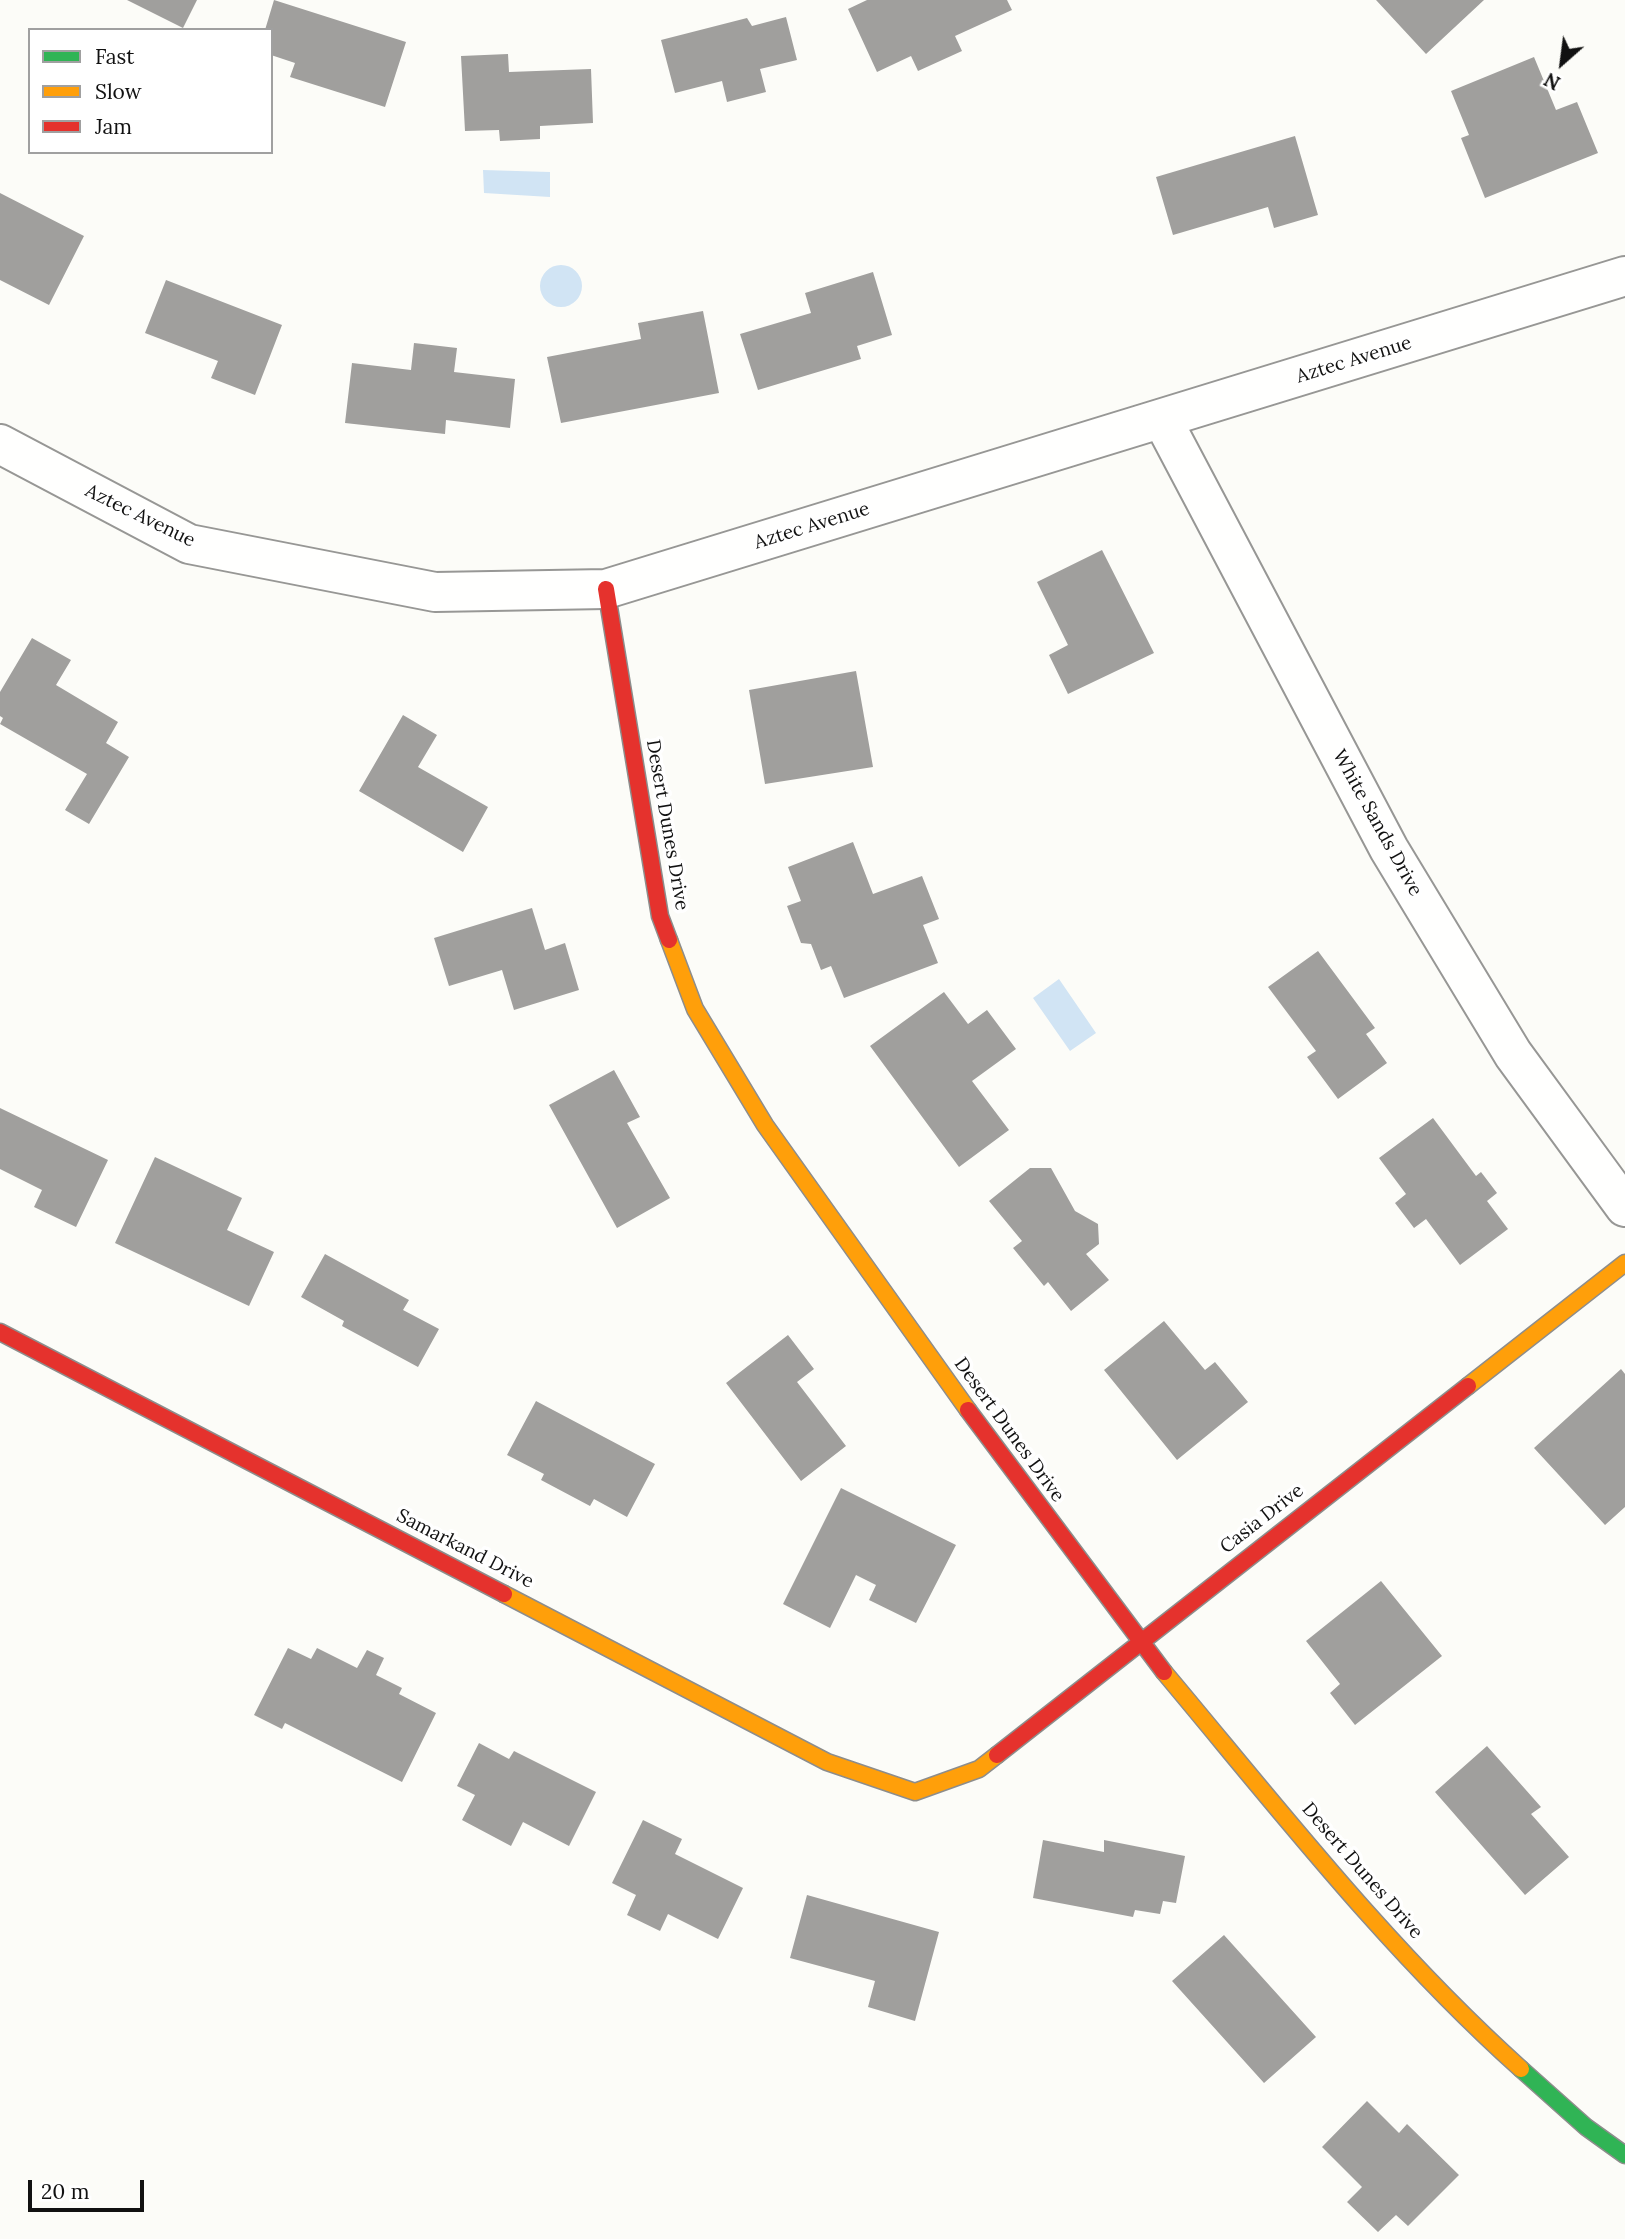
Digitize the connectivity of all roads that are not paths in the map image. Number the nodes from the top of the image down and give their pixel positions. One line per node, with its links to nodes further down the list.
1 (1625, 276): 2 (street, Aztec Avenue)
2 (1162, 419): 4 (street, Aztec Avenue); 5 (street, White Sands Drive)
3 (0, 444): 4 (street, Aztec Avenue)
4 (606, 589): 8 (street, Desert Dunes Drive)
5 (1625, 1207)
6 (1625, 1263): 8 (street, Casia Drive)
7 (0, 1332): 9 (street, Samarkand Drive)
8 (1139, 1642): 9 (street, Casia Drive); 10 (street, Desert Dunes Drive)
9 (915, 1792)
10 (1625, 2155)

